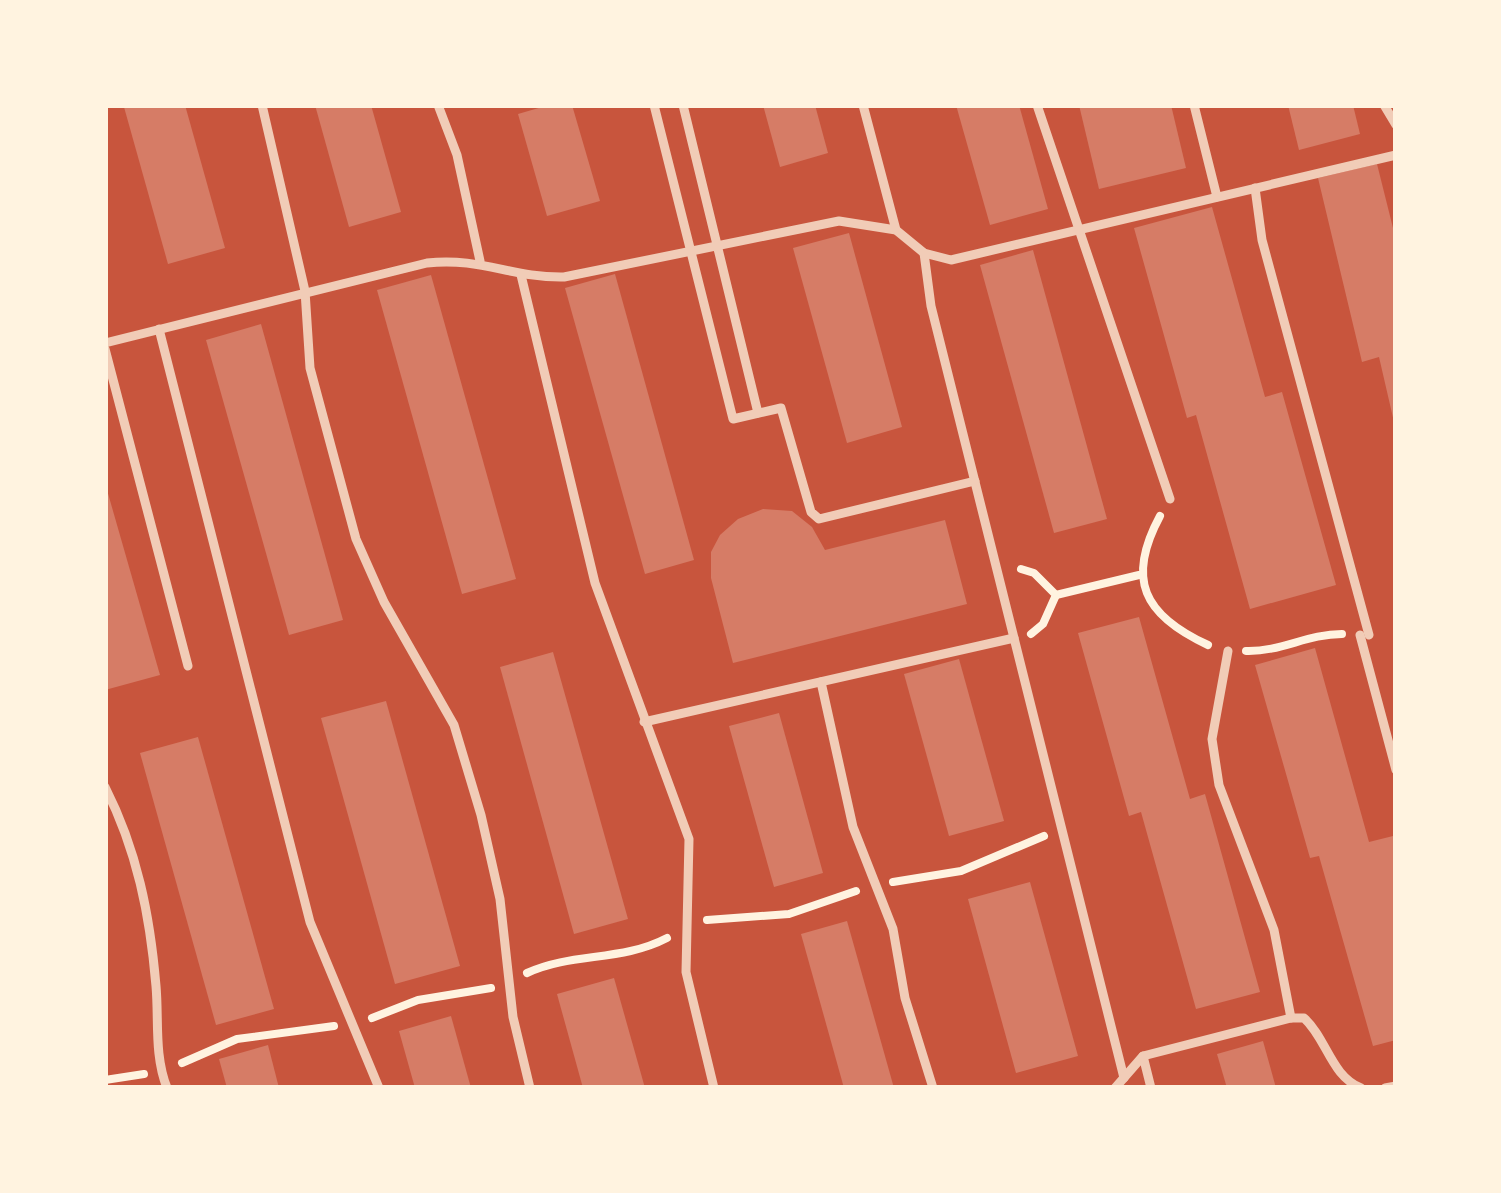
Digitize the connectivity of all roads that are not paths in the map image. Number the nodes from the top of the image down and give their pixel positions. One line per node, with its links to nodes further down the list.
1 (262, 105): 20 (lane)
2 (438, 105): 18 (lane)
3 (654, 105): 16 (lane)
4 (683, 105): 15 (lane)
5 (863, 105): 13 (lane)
6 (1037, 105): 14 (lane)
7 (1194, 105): 12 (lane)
8 (1384, 105): 9 (lane)
9 (1396, 125)
10 (1396, 155): 11 (lane)
11 (1255, 188): 12 (lane); 31 (lane)
12 (1217, 197): 14 (lane)
13 (896, 230): 15 (lane); 17 (lane)
14 (1081, 230): 17 (lane); 25 (lane)
15 (718, 248): 16 (lane); 23 (lane)
16 (690, 249): 19 (lane); 23 (lane)
17 (924, 253): 24 (lane)
18 (480, 261): 19 (lane); 20 (lane)
19 (521, 275): 30 (lane)
20 (304, 291): 21 (lane); 39 (lane)
21 (159, 329): 22 (lane); 38 (lane)
22 (105, 346): 28 (lane)
23 (758, 413): 24 (lane)
24 (975, 481): 26 (lane)
25 (1170, 499)
26 (1014, 638): 29 (lane); 35 (lane)
27 (1228, 651): 33 (lane)
28 (188, 665)
29 (820, 682): 30 (lane); 41 (lane)
30 (644, 722): 40 (lane)
31 (1396, 770)
32 (105, 787): 37 (lane)
33 (1292, 1018): 34 (lane); 44 (lane)
34 (1144, 1056): 35 (lane); 43 (lane)
35 (1124, 1078): 42 (lane)
36 (1396, 1085): 45 (lane)
37 (167, 1088)
38 (379, 1088)
39 (530, 1088)
40 (715, 1088)
41 (933, 1088)
42 (1115, 1088)
43 (1151, 1088)
44 (1359, 1088)
45 (1385, 1088)

